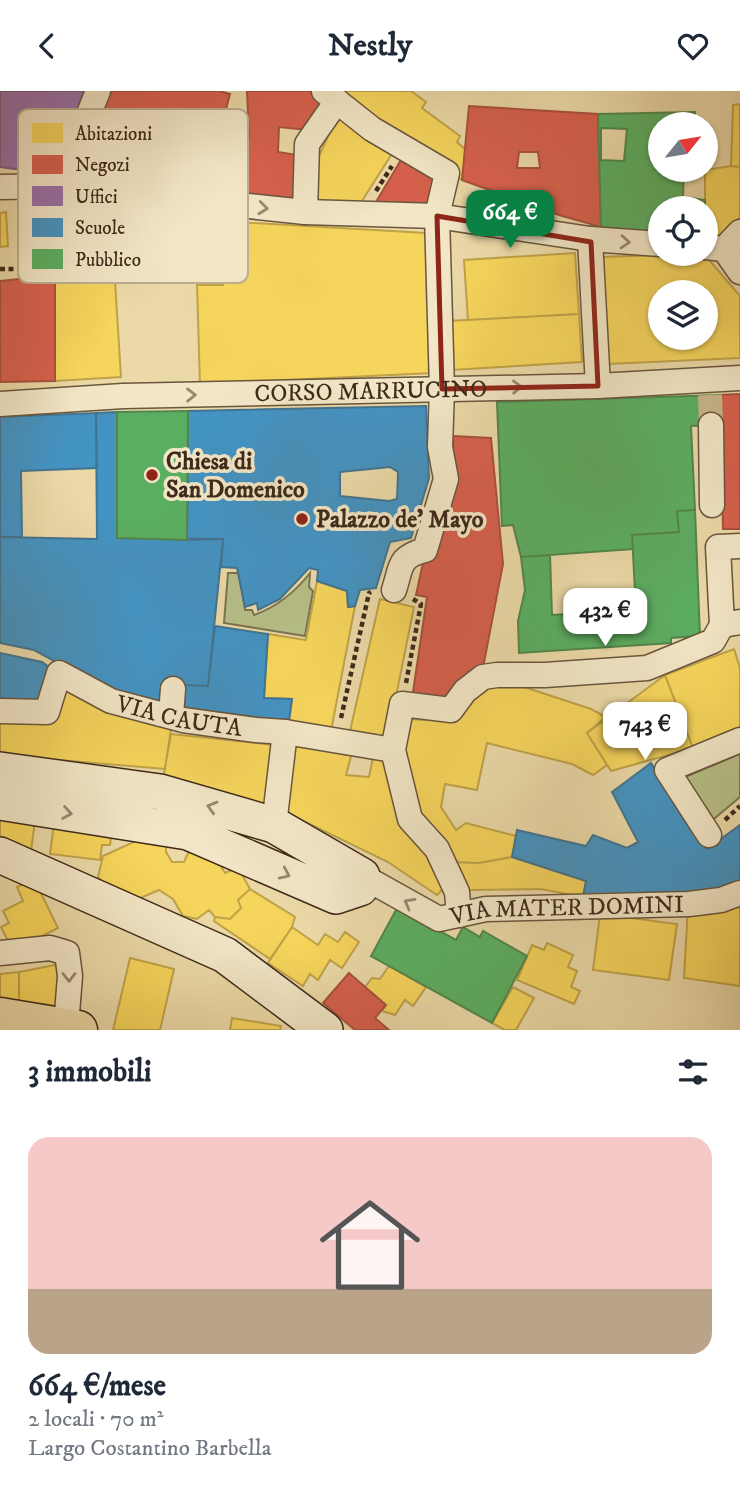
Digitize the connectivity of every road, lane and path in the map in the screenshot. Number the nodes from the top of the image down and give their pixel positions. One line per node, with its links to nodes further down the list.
1 (98, 91): 3 (street)
2 (330, 96): 4 (street); 8 (street)
3 (91, 109)
4 (405, 148): 9 (path); 10 (street)
5 (18, 186): 6 (street)
6 (0, 187)
7 (248, 206): 8 (street, one-way to 8)
8 (305, 212): 9 (street)
9 (363, 214): 10 (street)
10 (437, 216): 11 (street); 19 (street)
11 (590, 239): 12 (street, one-way to 12); 18 (street)
12 (648, 243)
13 (723, 243): 16 (street)
14 (0, 269): 15 (path)
15 (18, 269)
16 (740, 272)
17 (740, 378): 18 (street, CORSO MARRUCINO)
18 (598, 386): 19 (street, CORSO MARRUCINO, one-way to 18)
19 (442, 389): 20 (street, CORSO MARRUCINO, one-way to 19); 24 (street)
20 (0, 404)
21 (711, 425): 22 (street)
22 (712, 505)
23 (740, 546): 25 (street)
24 (394, 590): 27 (path); 31 (path)
25 (734, 627): 27 (street)
26 (173, 688): 29 (street)
27 (402, 704): 33 (street)
28 (0, 711): 29 (street, VIA CAUTA)
29 (171, 715): 30 (street, VIA CAUTA)
30 (285, 732): 31 (street, VIA CAUTA); 36 (street)
31 (336, 740): 33 (street, VIA CAUTA)
32 (740, 740): 37 (street)
33 (393, 750): 41 (street)
34 (0, 770): 36 (street, one-way to 34)
35 (0, 802): 39 (street, one-way to 39)
36 (274, 825): 39 (street)
37 (709, 835)
38 (0, 855): 45 (street)
39 (362, 876): 41 (street, VIA MATER DOMINI, one-way to 39)
40 (740, 893): 41 (street, VIA MATER DOMINI)
41 (459, 915)
42 (0, 953): 44 (street, one-way to 44)
43 (0, 1017): 44 (main road)
44 (72, 1028)
45 (325, 1030)

